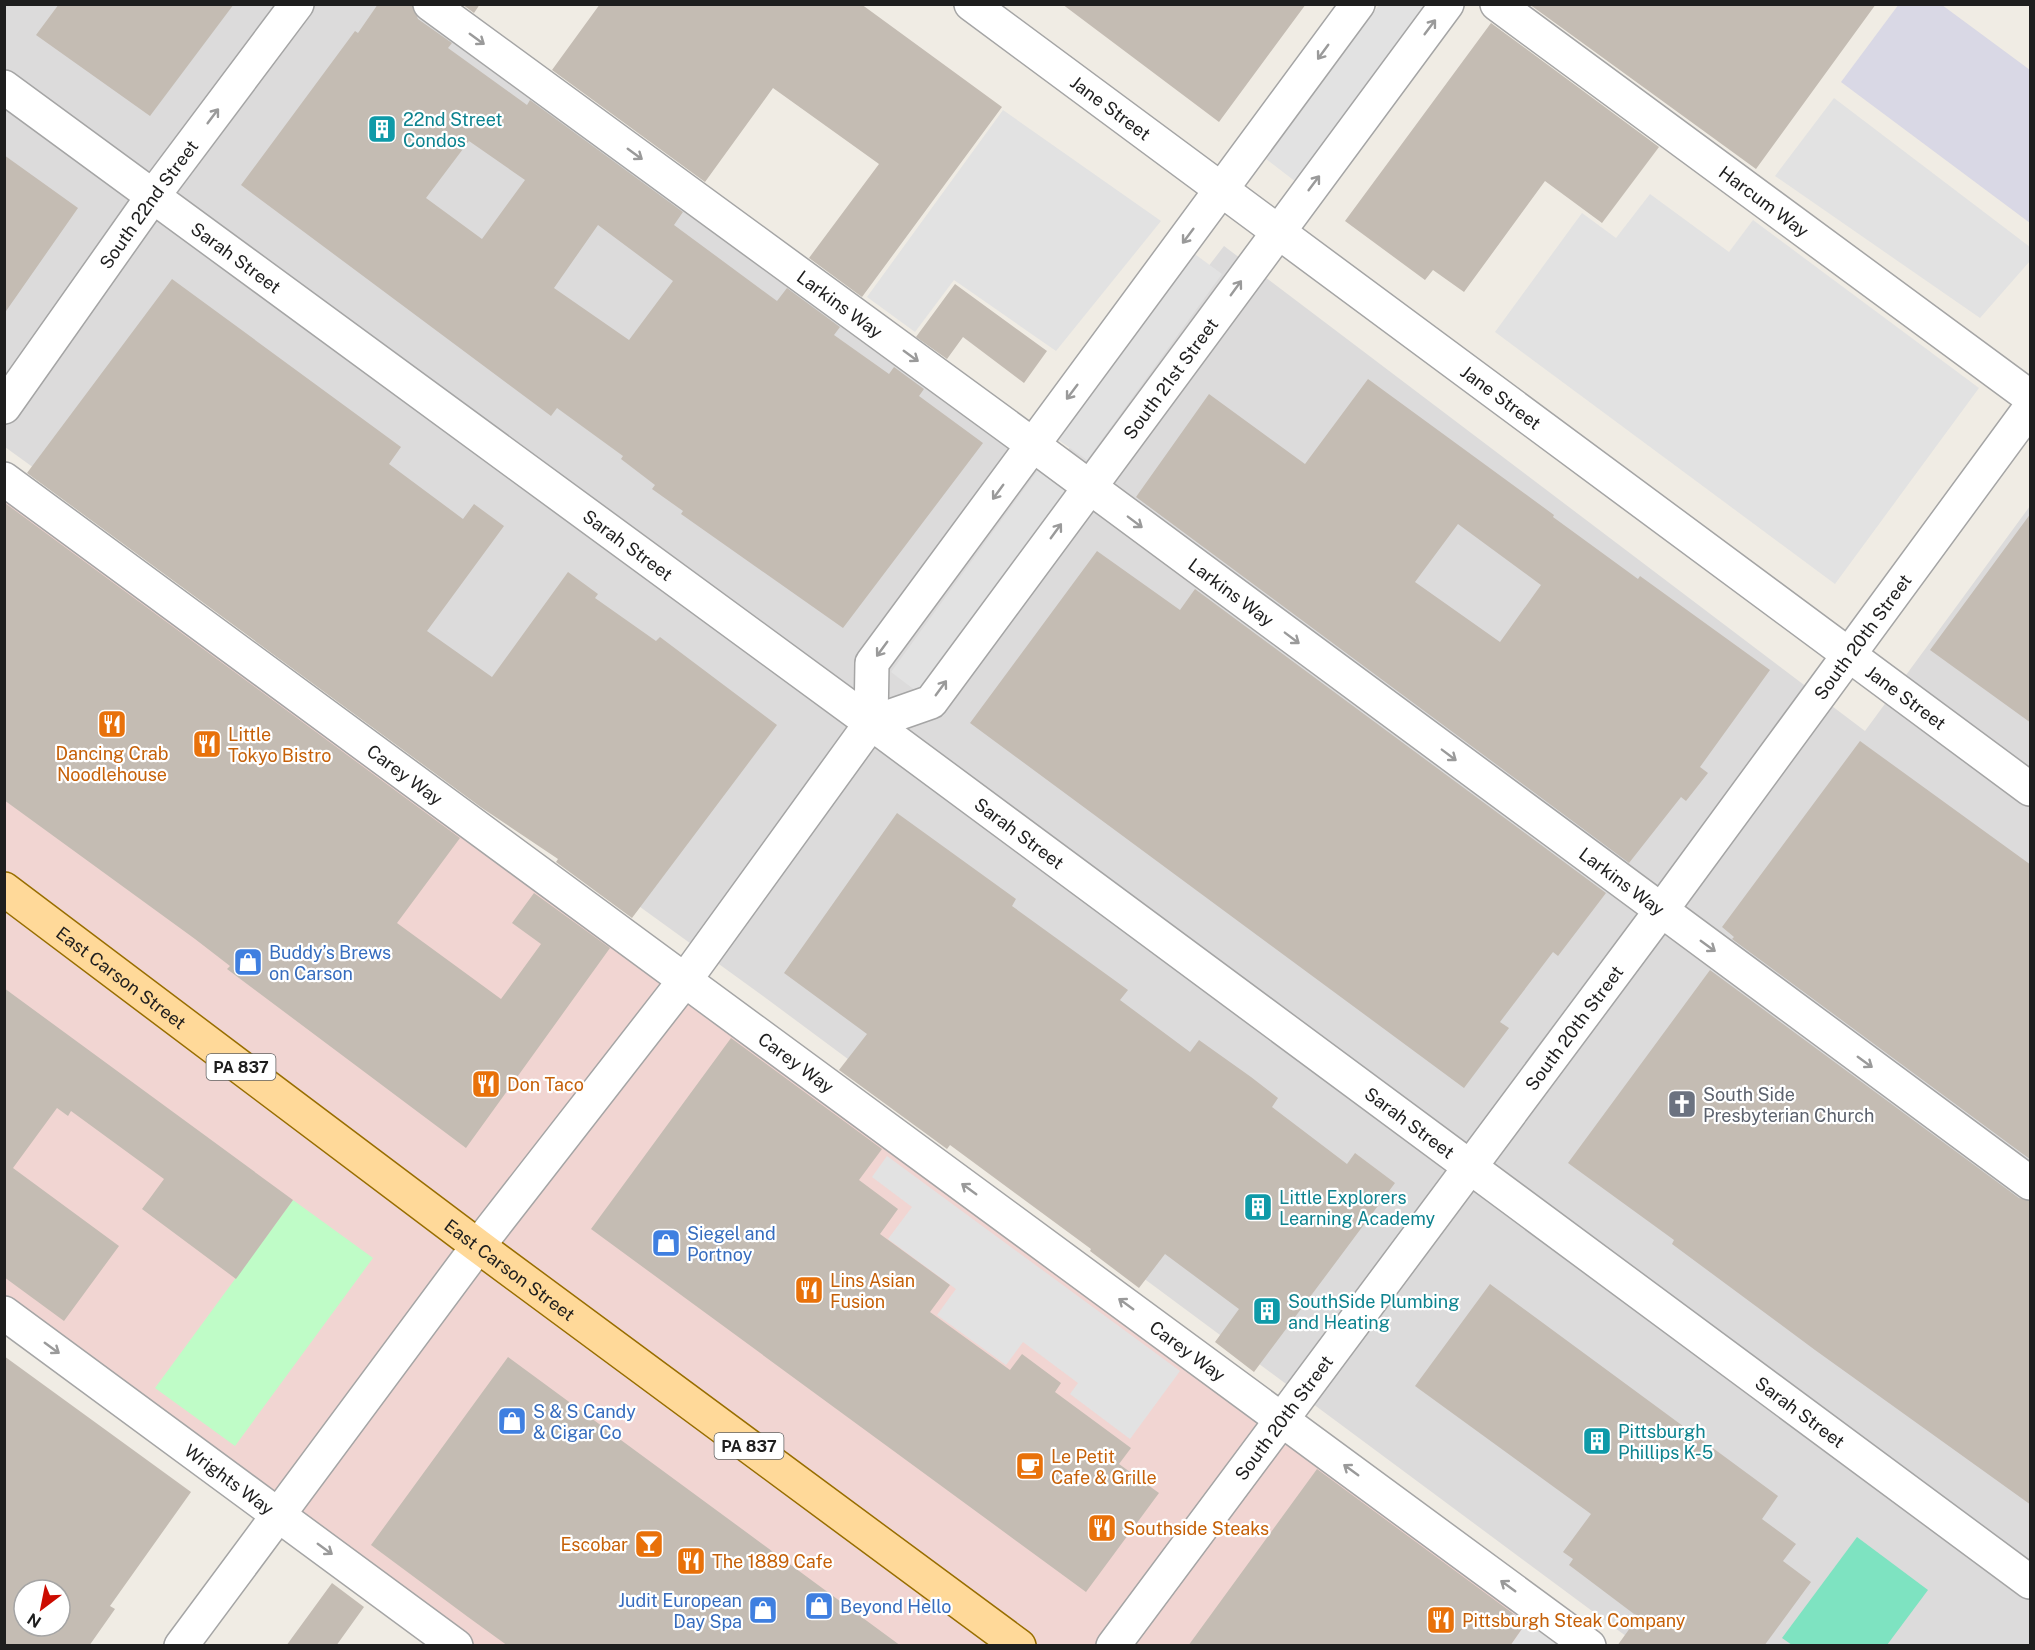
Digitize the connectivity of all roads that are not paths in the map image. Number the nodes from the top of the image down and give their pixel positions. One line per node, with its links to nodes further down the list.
1 (297, 4): 9 (street, South 22nd Street, one-way to 1)
2 (430, 4): 14 (street, Larkins Way, one-way to 14)
3 (971, 4): 8 (street, Jane Street)
4 (1358, 4): 8 (street, one-way to 8)
5 (1447, 4): 10 (street, South 21st Street, one-way to 5)
6 (1497, 4): 11 (street, Harcum Way)
7 (4, 87): 9 (street, Sarah Street)
8 (1223, 189): 10 (street, Jane Street); 14 (street, one-way to 14)
9 (153, 196): 12 (street, South 22nd Street); 18 (street, Sarah Street)
10 (1278, 230): 16 (street, South 21st Street, one-way to 10); 17 (street, Jane Street)
11 (2031, 397)
12 (4, 407)
13 (2031, 408): 17 (street, South 20th Street)
14 (1033, 445): 16 (street, Larkins Way); 18 (street, one-way to 18)
15 (4, 479): 22 (street, Carey Way)
16 (1088, 487): 18 (street, South 21st Street, one-way to 16); 21 (street, Larkins Way, one-way to 21)
17 (1847, 654): 19 (street, Jane Street); 21 (street, South 20th Street)
18 (872, 723): 22 (street); 23 (street, Sarah Street)
19 (2031, 789)
20 (4, 889): 25 (main road, East Carson Street / PA 837)
21 (1660, 912): 23 (street, South 20th Street); 24 (street, Larkins Way, one-way to 24)
22 (685, 980): 25 (street); 27 (street, Carey Way, one-way to 22)
23 (1470, 1167): 27 (street, South 20th Street); 29 (street, Sarah Street)
24 (2031, 1183)
25 (478, 1246): 28 (street); 32 (main road, East Carson Street / PA 837)
26 (4, 1313): 28 (street, Wrights Way, one-way to 28)
27 (1283, 1420): 33 (street, South 20th Street); 34 (street, Carey Way, one-way to 27)
28 (278, 1515): 30 (street); 31 (street, Wrights Way, one-way to 31)
29 (2031, 1582)
30 (181, 1646)
31 (456, 1646)
32 (1019, 1646)
33 (1113, 1646)
34 (1589, 1646)

